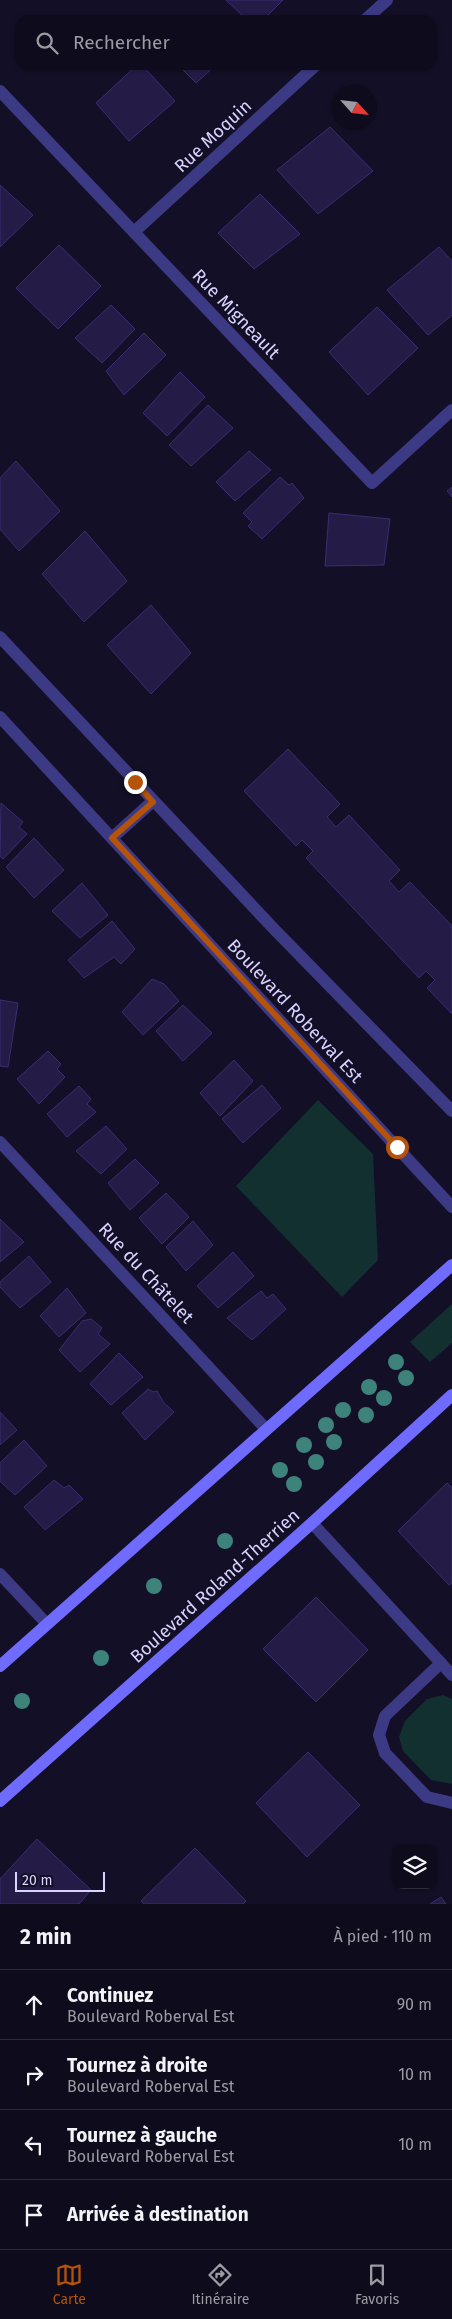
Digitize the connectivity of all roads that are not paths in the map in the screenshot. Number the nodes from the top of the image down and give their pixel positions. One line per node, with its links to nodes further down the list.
1 (387, 0): 2 (street)
2 (370, 15)
3 (311, 70): 5 (street, Rue Moquin)
4 (0, 91): 5 (street, Rue Migneault)
5 (134, 232): 6 (street, Rue Migneault)
6 (452, 410)
7 (0, 637): 9 (street)
8 (0, 717): 10 (street, Boulevard Roberval Est)
9 (153, 802): 10 (street); 11 (street)
10 (112, 838): 13 (street, Boulevard Roberval Est)
11 (452, 1111)
12 (0, 1142): 16 (street, Rue du Châtelet)
13 (452, 1207)
14 (452, 1265): 16 (main road)
15 (452, 1395): 17 (main road, Boulevard Roland-Therrien)
16 (266, 1429): 19 (main road)
17 (312, 1523): 20 (street); 23 (main road, Boulevard Roland-Therrien)
18 (0, 1574): 19 (street)
19 (46, 1624): 21 (main road)
20 (441, 1663): 22 (street); 24 (street)
21 (0, 1666)
22 (452, 1675)
23 (0, 1801)
24 (452, 1803)

